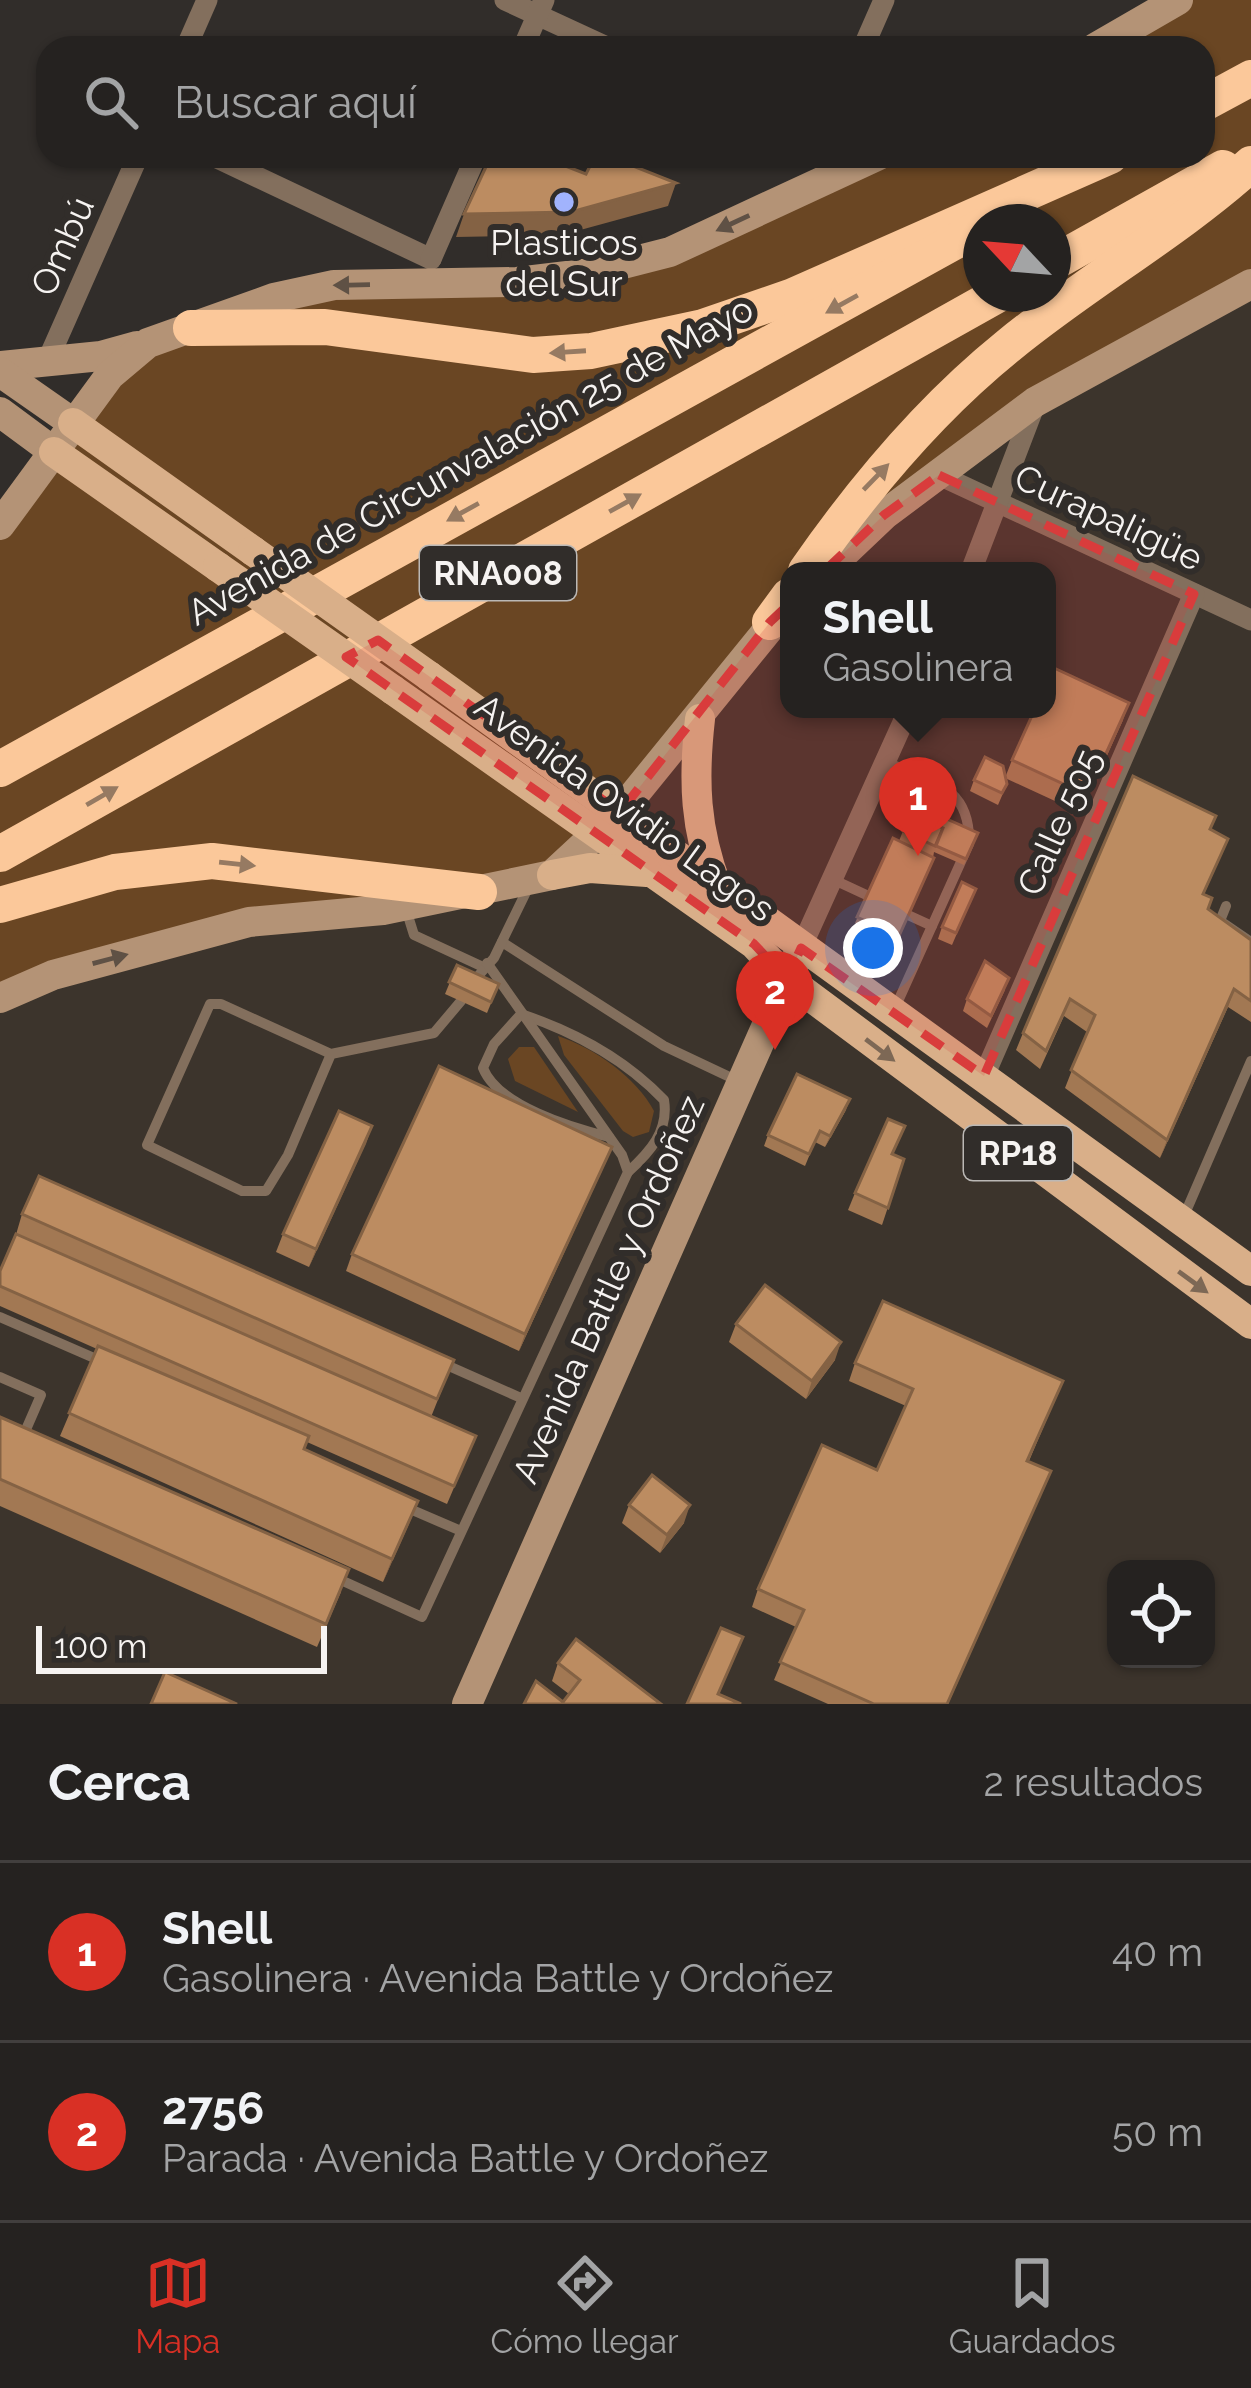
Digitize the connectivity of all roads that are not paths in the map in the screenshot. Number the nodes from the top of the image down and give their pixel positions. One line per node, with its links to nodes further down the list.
1 (207, 0): 6 (street)
2 (505, 0): 5 (street)
3 (884, 0): 9 (street)
4 (1172, 1): 10 (main road)
5 (541, 8): 7 (street); 8 (street)
6 (190, 36)
7 (528, 36)
8 (589, 36)
9 (868, 36)
10 (1115, 36)
11 (1251, 78): 12 (highway)
12 (1215, 98)
13 (1251, 152): 23 (highway)
14 (1251, 164): 38 (highway, one-way to 14)
15 (133, 168): 29 (street, Ombú)
16 (236, 168): 24 (street)
17 (472, 168): 24 (street)
18 (824, 168): 24 (main road, one-way to 24)
19 (1083, 168): 27 (highway, one-way to 27)
20 (1088, 168): 21 (highway)
21 (1023, 204)
22 (963, 237): 47 (highway, Avenida de Circunvalación 25 de Mayo / RNA008, one-way to 47)
23 (1071, 253)
24 (434, 272): 27 (main road, one-way to 27)
25 (1251, 284): 31 (main road)
26 (967, 312): 49 (highway, RNA008, one-way to 26)
27 (191, 328): 28 (main road)
28 (148, 343): 29 (main road); 33 (main road)
29 (46, 364): 30 (main road)
30 (0, 369): 33 (main road, Avenida Ovidio Lagos)
31 (1035, 402): 35 (main road); 36 (street)
32 (0, 412): 34 (main road, Avenida Ovidio Lagos)
33 (73, 423): 34 (main road); 48 (main road, Avenida Ovidio Lagos / RP18, bridge)
34 (54, 452): 37 (main road); 48 (main road, Avenida Ovidio Lagos / RP18, bridge)
35 (939, 475): 36 (street, Curapaligüe); 39 (main road)
36 (1000, 504): 40 (street); 41 (street, Curapaligüe)
37 (0, 525)
38 (812, 562)
39 (834, 562)
40 (975, 562)
41 (1194, 594): 43 (street, Curapaligüe); 71 (street, Calle 505)
42 (780, 612): 45 (main road)
43 (1251, 620)
44 (905, 718): 46 (street, Avenida Battle y Ordoñez)
45 (700, 719): 48 (main road); 53 (main road)
46 (886, 762): 52 (street, Avenida Battle y Ordoñez); 58 (lane)
47 (0, 769)
48 (610, 823): 50 (main road, Avenida Ovidio Lagos / RP18); 51 (main road); 53 (main road, Avenida Ovidio Lagos / RP18)
49 (0, 854)
50 (654, 873): 51 (main road); 63 (main road, Avenida Ovidio Lagos / RP18)
51 (542, 877): 54 (main road); 59 (lane)
52 (832, 879): 58 (lane); 61 (street, Avenida Battle y Ordoñez)
53 (717, 887): 61 (main road, Avenida Ovidio Lagos / RP18)
54 (479, 892): 55 (highway, one-way to 54); 56 (main road)
55 (0, 905)
56 (405, 906): 62 (lane); 65 (main road, one-way to 56)
57 (1226, 906): 60 (lane)
58 (932, 926): 67 (lane)
59 (502, 942): 62 (lane); 72 (lane)
60 (1251, 942)
61 (801, 948): 63 (main road, Avenida Battle y Ordoñez); 67 (main road, Avenida Ovidio Lagos / RP18)
62 (484, 965): 64 (lane); 68 (lane)
63 (787, 979): 72 (main road, Avenida Battle y Ordoñez); 78 (main road, Avenida Ovidio Lagos / RP18, one-way to 78)
64 (471, 985)
65 (0, 998)
66 (461, 1001): 69 (lane)
67 (893, 1011): 71 (main road, Avenida Ovidio Lagos / RP18)
68 (520, 1014): 73 (lane); 73 (lane); 74 (lane)
69 (332, 1054): 69 (lane)
70 (1251, 1061): 75 (lane)
71 (984, 1076): 75 (main road, Avenida Ovidio Lagos / RP18)
72 (741, 1083): 89 (main road, Avenida Battle y Ordoñez)
73 (609, 1137): 74 (lane)
74 (628, 1172): 82 (lane)
75 (1182, 1219): 76 (main road, Avenida Ovidio Lagos / RP18)
76 (1251, 1271)
77 (0, 1317): 80 (lane)
78 (1251, 1324)
79 (424, 1354): 82 (lane)
80 (109, 1364)
81 (0, 1377): 84 (lane)
82 (521, 1398): 87 (lane)
83 (0, 1435): 84 (lane)
84 (19, 1444): 85 (lane)
85 (38, 1452)
86 (398, 1503): 87 (lane)
87 (460, 1531): 88 (lane)
88 (317, 1570)
89 (467, 1704)

